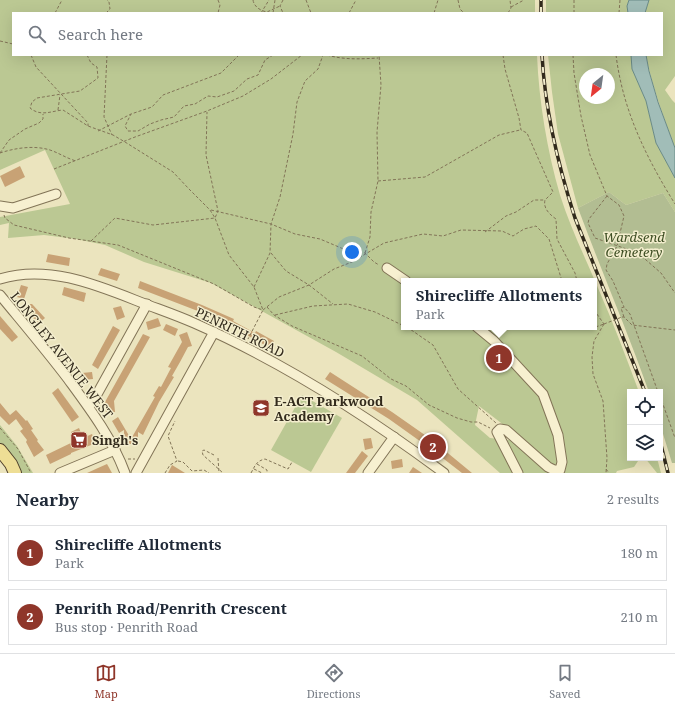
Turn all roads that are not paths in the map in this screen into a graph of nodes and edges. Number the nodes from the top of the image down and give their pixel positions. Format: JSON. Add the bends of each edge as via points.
{"nodes":[{"id":1,"x":56,"y":194,"type":"dead end"},
{"id":2,"x":2,"y":210,"type":"edge"},
{"id":3,"x":387,"y":268,"type":"road end"},
{"id":4,"x":402,"y":278,"type":"edge"},
{"id":5,"x":0,"y":279,"type":"edge"},
{"id":6,"x":0,"y":295,"type":"edge"},
{"id":7,"x":147,"y":304,"type":"junction"},
{"id":8,"x":481,"y":330,"type":"edge"},
{"id":9,"x":214,"y":332,"type":"junction"},
{"id":10,"x":89,"y":406,"type":"junction"},
{"id":11,"x":394,"y":437,"type":"junction"},
{"id":12,"x":0,"y":450,"type":"edge"},
{"id":13,"x":115,"y":450,"type":"junction"},
{"id":14,"x":77,"y":470,"type":"edge"},
{"id":15,"x":15,"y":473,"type":"edge"},
{"id":16,"x":60,"y":473,"type":"edge"},
{"id":17,"x":125,"y":473,"type":"edge"},
{"id":18,"x":136,"y":473,"type":"edge"},
{"id":19,"x":368,"y":473,"type":"edge"},
{"id":20,"x":444,"y":473,"type":"edge"},
{"id":21,"x":518,"y":473,"type":"edge"}],
"edges":[{"from":1,"to":2,"type":"street"},
{"from":3,"to":4,"type":"street"},
{"from":5,"to":7,"type":"street","name":"PENRITH ROAD","via":[[21,275],[63,276]]},
{"from":6,"to":10,"type":"street","name":"LONGLEY AVENUE WEST"},
{"from":7,"to":9,"type":"street","name":"PENRITH ROAD"},
{"from":7,"to":10,"type":"street"},
{"from":8,"to":21,"type":"street","via":[[543,394],[558,435],[562,462],[560,470],[554,470],[502,431]]},
{"from":9,"to":11,"type":"street","name":"PENRITH ROAD","via":[[321,390]]},
{"from":9,"to":18,"type":"street"},
{"from":10,"to":13,"type":"street","name":"LONGLEY AVENUE WEST"},
{"from":11,"to":19,"type":"street"},
{"from":11,"to":20,"type":"street","name":"PENRITH ROAD"},
{"from":12,"to":15,"type":"main road"},
{"from":13,"to":14,"type":"street"},
{"from":13,"to":17,"type":"street","name":"LONGLEY AVENUE WEST"},
{"from":14,"to":16,"type":"street"}]}
